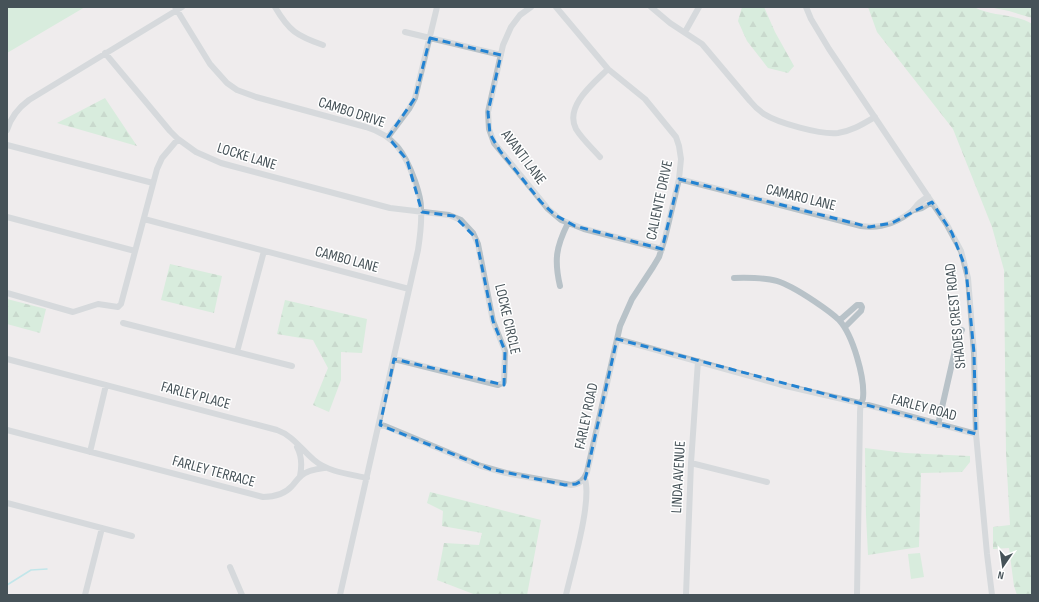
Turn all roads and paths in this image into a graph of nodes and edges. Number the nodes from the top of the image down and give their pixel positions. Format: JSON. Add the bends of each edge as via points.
{"nodes":[{"id":1,"x":275,"y":7,"type":"edge"},
{"id":2,"x":437,"y":7,"type":"edge"},
{"id":3,"x":531,"y":7,"type":"edge"},
{"id":4,"x":556,"y":7,"type":"edge"},
{"id":5,"x":651,"y":7,"type":"edge"},
{"id":6,"x":699,"y":7,"type":"edge"},
{"id":7,"x":806,"y":7,"type":"edge"},
{"id":8,"x":178,"y":8,"type":"edge"},
{"id":9,"x":405,"y":32,"type":"dead end"},
{"id":10,"x":685,"y":32,"type":"junction"},
{"id":11,"x":430,"y":38,"type":"junction"},
{"id":12,"x":323,"y":45,"type":"dead end"},
{"id":13,"x":105,"y":53,"type":"junction"},
{"id":14,"x":501,"y":55,"type":"junction"},
{"id":15,"x":608,"y":69,"type":"junction"},
{"id":16,"x":875,"y":117,"type":"junction"},
{"id":17,"x":7,"y":130,"type":"edge"},
{"id":18,"x":388,"y":137,"type":"junction"},
{"id":19,"x":178,"y":139,"type":"junction"},
{"id":20,"x":7,"y":144,"type":"edge"},
{"id":21,"x":600,"y":157,"type":"dead end"},
{"id":22,"x":679,"y":179,"type":"junction"},
{"id":23,"x":153,"y":183,"type":"junction"},
{"id":24,"x":928,"y":196,"type":"junction"},
{"id":25,"x":932,"y":202,"type":"junction"},
{"id":26,"x":914,"y":210,"type":"junction"},
{"id":27,"x":422,"y":212,"type":"junction"},
{"id":28,"x":7,"y":217,"type":"edge"},
{"id":29,"x":144,"y":219,"type":"junction"},
{"id":30,"x":568,"y":223,"type":"junction"},
{"id":31,"x":662,"y":249,"type":"junction"},
{"id":32,"x":135,"y":251,"type":"junction"},
{"id":33,"x":264,"y":251,"type":"junction"},
{"id":34,"x":734,"y":278,"type":"dead end"},
{"id":35,"x":560,"y":286,"type":"dead end"},
{"id":36,"x":409,"y":289,"type":"junction"},
{"id":37,"x":7,"y":293,"type":"edge"},
{"id":38,"x":840,"y":320,"type":"junction"},
{"id":39,"x":123,"y":323,"type":"dead end"},
{"id":40,"x":844,"y":327,"type":"junction"},
{"id":41,"x":962,"y":330,"type":"dead end"},
{"id":42,"x":617,"y":339,"type":"junction"},
{"id":43,"x":237,"y":352,"type":"junction"},
{"id":44,"x":7,"y":359,"type":"edge"},
{"id":45,"x":394,"y":359,"type":"junction"},
{"id":46,"x":698,"y":361,"type":"junction"},
{"id":47,"x":292,"y":366,"type":"dead end"},
{"id":48,"x":106,"y":385,"type":"junction"},
{"id":49,"x":861,"y":404,"type":"junction"},
{"id":50,"x":380,"y":425,"type":"junction"},
{"id":51,"x":938,"y":425,"type":"junction"},
{"id":52,"x":7,"y":430,"type":"edge"},
{"id":53,"x":976,"y":434,"type":"junction"},
{"id":54,"x":296,"y":443,"type":"junction"},
{"id":55,"x":90,"y":452,"type":"junction"},
{"id":56,"x":692,"y":463,"type":"junction"},
{"id":57,"x":325,"y":468,"type":"junction"},
{"id":58,"x":300,"y":476,"type":"junction"},
{"id":59,"x":367,"y":478,"type":"junction"},
{"id":60,"x":585,"y":479,"type":"junction"},
{"id":61,"x":767,"y":482,"type":"dead end"},
{"id":62,"x":7,"y":503,"type":"edge"},
{"id":63,"x":102,"y":528,"type":"junction"},
{"id":64,"x":132,"y":536,"type":"dead end"},
{"id":65,"x":230,"y":568,"type":"dead end"},
{"id":66,"x":85,"y":595,"type":"edge"},
{"id":67,"x":242,"y":595,"type":"edge"},
{"id":68,"x":340,"y":595,"type":"edge"},
{"id":69,"x":566,"y":595,"type":"edge"},
{"id":70,"x":686,"y":595,"type":"edge"},
{"id":71,"x":856,"y":595,"type":"edge"},
{"id":72,"x":992,"y":595,"type":"edge"}],
"edges":[{"from":1,"to":12,"type":"street","via":[[293,31]]},
{"from":2,"to":11,"type":"street"},
{"from":3,"to":14,"type":"street","name":"AVANTI LANE","via":[[520,15],[511,27]]},
{"from":4,"to":15,"type":"street","name":"CALIENTE DRIVE"},
{"from":5,"to":10,"type":"street"},
{"from":6,"to":10,"type":"street"},
{"from":7,"to":16,"type":"street","name":"SHADES CREST ROAD","via":[[825,42]]},
{"from":8,"to":13,"type":"street"},
{"from":8,"to":18,"type":"street","name":"CAMBO DRIVE","via":[[205,58],[220,77],[237,90],[366,126]]},
{"from":9,"to":11,"type":"street"},
{"from":10,"to":16,"type":"street","via":[[702,44],[757,108],[776,120],[829,133],[850,130]]},
{"from":11,"to":14,"type":"street"},
{"from":11,"to":18,"type":"street","via":[[415,98]]},
{"from":13,"to":17,"type":"street","via":[[23,104],[15,113]]},
{"from":13,"to":19,"type":"street","name":"LOCKE LANE"},
{"from":14,"to":30,"type":"street","name":"AVANTI LANE","via":[[488,112],[492,139],[548,210]]},
{"from":15,"to":21,"type":"street","via":[[579,100],[574,117],[577,130]]},
{"from":15,"to":22,"type":"street","name":"CALIENTE DRIVE","via":[[641,95],[676,137],[682,159]]},
{"from":16,"to":24,"type":"street","name":"SHADES CREST ROAD"},
{"from":18,"to":27,"type":"street","name":"CAMBO DRIVE","via":[[407,160],[420,196]]},
{"from":19,"to":23,"type":"street","via":[[162,158]]},
{"from":19,"to":27,"type":"street","name":"LOCKE LANE","via":[[215,161],[390,208]]},
{"from":20,"to":23,"type":"street"},
{"from":22,"to":26,"type":"street","name":"CAMARO LANE","via":[[861,226],[884,226]]},
{"from":22,"to":31,"type":"street","name":"CALIENTE DRIVE"},
{"from":23,"to":29,"type":"street"},
{"from":24,"to":25,"type":"street","name":"SHADES CREST ROAD"},
{"from":24,"to":26,"type":"street","name":"CAMARO LANE"},
{"from":25,"to":26,"type":"street","name":"CAMARO LANE"},
{"from":25,"to":53,"type":"street","name":"SHADES CREST ROAD","via":[[961,250],[966,269],[974,353]]},
{"from":27,"to":36,"type":"street","name":"CAMBO DRIVE","via":[[419,242]]},
{"from":27,"to":45,"type":"street","name":"LOCKE CIRCLE","via":[[454,216],[470,228],[476,238],[493,322],[505,351],[504,382],[494,384]]},
{"from":28,"to":32,"type":"street"},
{"from":29,"to":32,"type":"street"},
{"from":29,"to":33,"type":"street","name":"CAMBO LANE"},
{"from":30,"to":31,"type":"street","name":"AVANTI LANE"},
{"from":30,"to":35,"type":"street","via":[[556,254]]},
{"from":31,"to":42,"type":"street","name":"CALIENTE DRIVE","via":[[627,308]]},
{"from":32,"to":37,"type":"street","via":[[118,307],[98,304],[73,312]]},
{"from":33,"to":36,"type":"street","name":"CAMBO LANE"},
{"from":33,"to":43,"type":"street"},
{"from":34,"to":38,"type":"street","via":[[767,278],[782,282]]},
{"from":36,"to":45,"type":"street"},
{"from":38,"to":40,"type":"street"},
{"from":38,"to":40,"type":"street","via":[[857,305],[862,307]]},
{"from":39,"to":43,"type":"street"},
{"from":40,"to":49,"type":"street","via":[[858,361]]},
{"from":41,"to":51,"type":"street","via":[[958,337]]},
{"from":42,"to":46,"type":"street","name":"FARLEY ROAD"},
{"from":42,"to":60,"type":"street","name":"FARLEY ROAD"},
{"from":43,"to":47,"type":"street"},
{"from":44,"to":48,"type":"street","name":"FARLEY PLACE"},
{"from":45,"to":50,"type":"street"},
{"from":46,"to":49,"type":"street","name":"FARLEY ROAD"},
{"from":46,"to":56,"type":"street","name":"LINDA AVENUE"},
{"from":48,"to":54,"type":"street","name":"FARLEY PLACE","via":[[277,430]]},
{"from":48,"to":55,"type":"street"},
{"from":49,"to":51,"type":"street","name":"FARLEY ROAD"},
{"from":49,"to":71,"type":"street"},
{"from":50,"to":59,"type":"street"},
{"from":50,"to":60,"type":"street","via":[[506,474],[565,485],[576,484]]},
{"from":51,"to":53,"type":"street","name":"FARLEY ROAD"},
{"from":52,"to":55,"type":"street","name":"FARLEY TERRACE"},
{"from":53,"to":72,"type":"street","name":"SHADES CREST ROAD"},
{"from":54,"to":57,"type":"street","name":"FARLEY PLACE"},
{"from":54,"to":58,"type":"street","via":[[301,454]]},
{"from":55,"to":58,"type":"street","name":"FARLEY TERRACE","via":[[263,497],[283,494]]},
{"from":56,"to":61,"type":"street"},
{"from":56,"to":70,"type":"street","name":"LINDA AVENUE"},
{"from":57,"to":58,"type":"street","name":"FARLEY TERRACE","via":[[312,470]]},
{"from":57,"to":59,"type":"street","name":"FARLEY PLACE"},
{"from":59,"to":68,"type":"street"},
{"from":60,"to":69,"type":"street","name":"FARLEY ROAD","via":[[587,486],[584,517]]},
{"from":62,"to":63,"type":"street"},
{"from":63,"to":64,"type":"street"},
{"from":63,"to":66,"type":"street"},
{"from":65,"to":67,"type":"street"}]}
